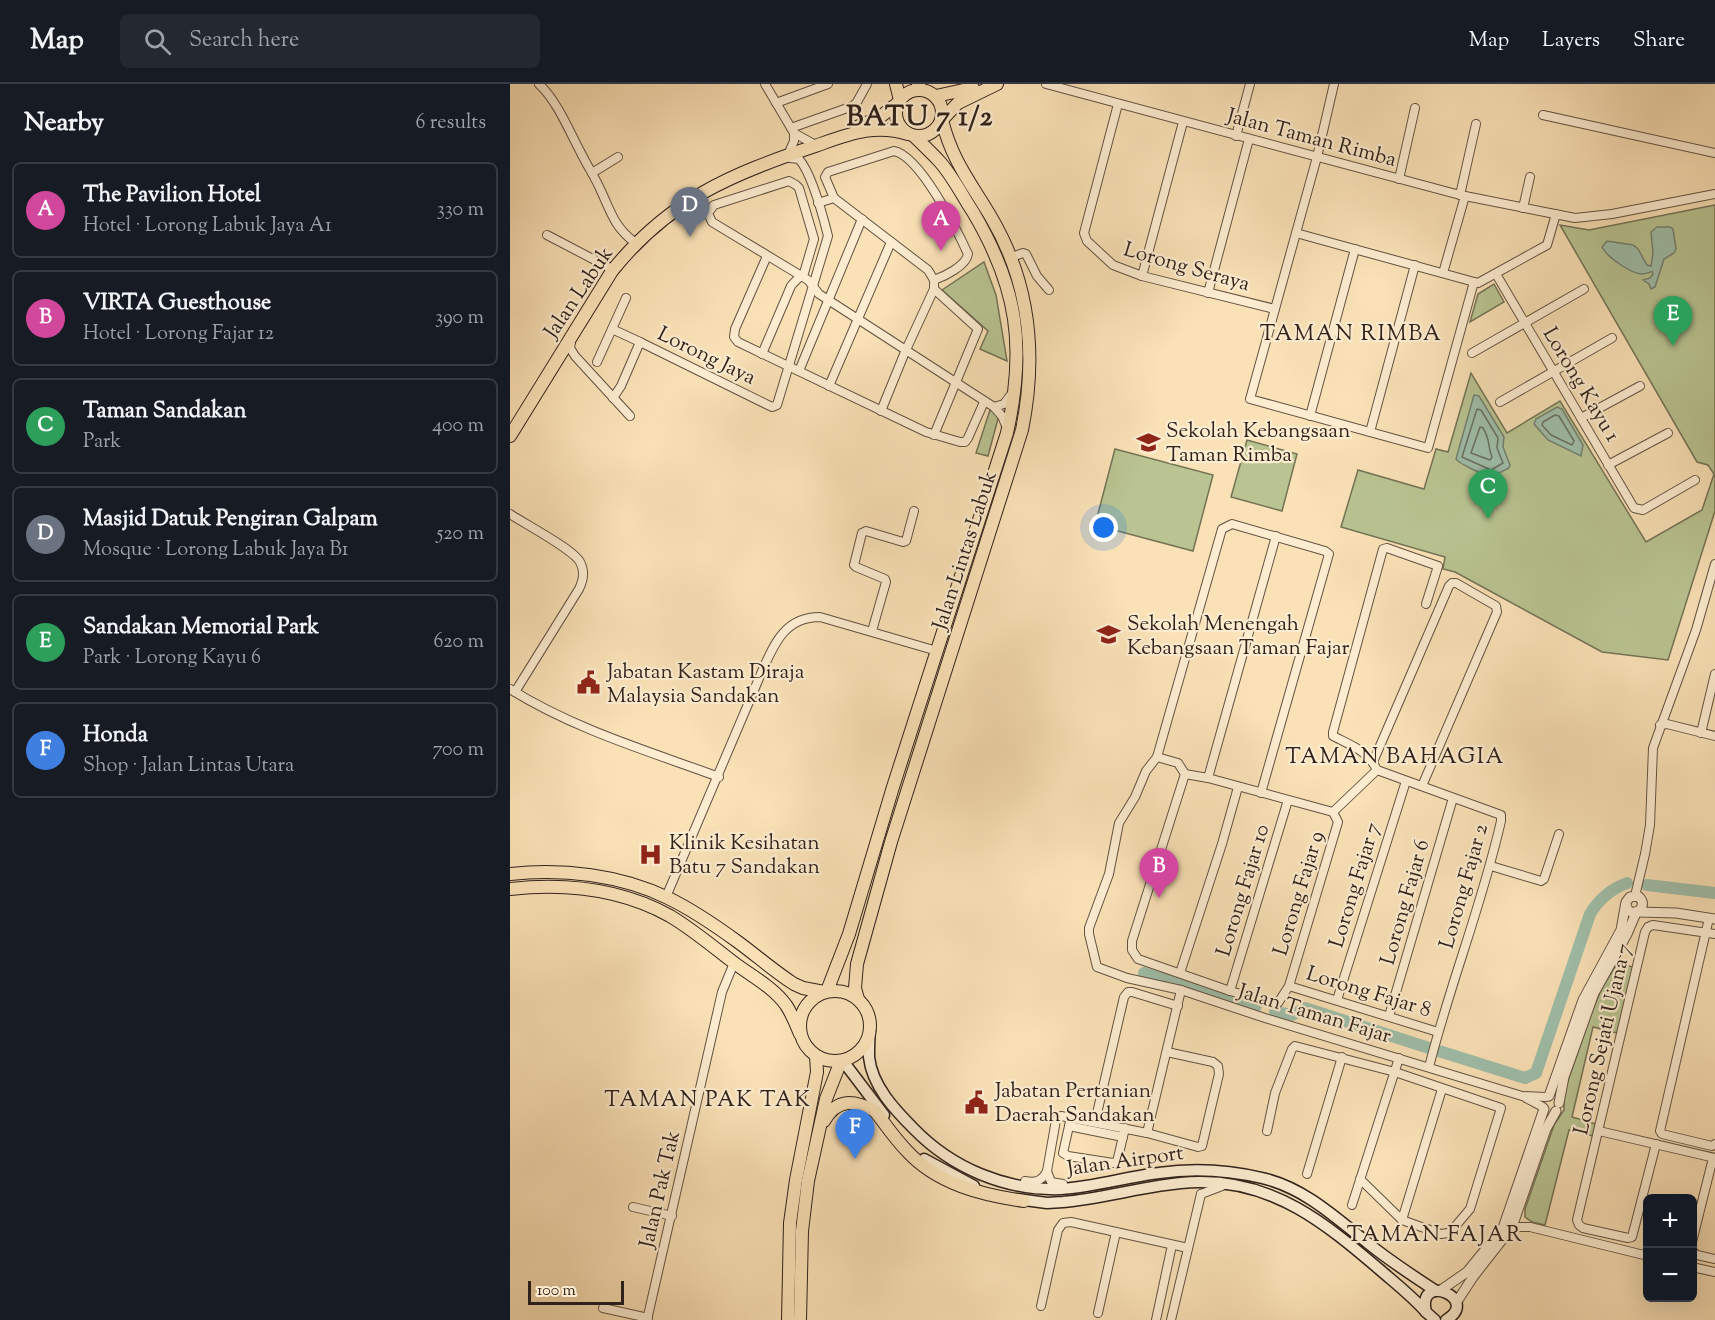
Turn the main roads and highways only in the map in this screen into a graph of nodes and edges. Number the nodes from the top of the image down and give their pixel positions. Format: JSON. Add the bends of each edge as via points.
{"nodes":[{"id":1,"x":896,"y":84,"type":"edge"},
{"id":2,"x":997,"y":84,"type":"edge"},
{"id":3,"x":976,"y":86,"type":"edge"},
{"id":4,"x":920,"y":87,"type":"edge"},
{"id":5,"x":936,"y":96,"type":"junction"},
{"id":6,"x":899,"y":101,"type":"junction"},
{"id":7,"x":942,"y":120,"type":"junction"},
{"id":8,"x":911,"y":135,"type":"junction"},
{"id":9,"x":510,"y":428,"type":"edge"},
{"id":10,"x":510,"y":436,"type":"edge"},
{"id":11,"x":510,"y":874,"type":"edge"},
{"id":12,"x":510,"y":889,"type":"edge"},
{"id":13,"x":825,"y":991,"type":"junction"},
{"id":14,"x":858,"y":999,"type":"junction"},
{"id":15,"x":870,"y":1030,"type":"junction"},
{"id":16,"x":800,"y":1034,"type":"junction"},
{"id":17,"x":816,"y":1056,"type":"junction"},
{"id":18,"x":842,"y":1061,"type":"junction"},
{"id":19,"x":819,"y":1129,"type":"junction"},
{"id":20,"x":1024,"y":1201,"type":"junction"},
{"id":21,"x":1439,"y":1290,"type":"junction"},
{"id":22,"x":1456,"y":1306,"type":"junction"},
{"id":23,"x":1432,"y":1318,"type":"edge"},
{"id":24,"x":788,"y":1320,"type":"edge"},
{"id":25,"x":800,"y":1320,"type":"edge"},
{"id":26,"x":1446,"y":1320,"type":"edge"},
{"id":27,"x":1461,"y":1320,"type":"edge"}],
"edges":[{"from":1,"to":6,"type":"main road"},
{"from":2,"to":7,"type":"main road","via":[[958,103]]},
{"from":3,"to":5,"type":"main road"},
{"from":4,"to":5,"type":"main road"},
{"from":4,"to":6,"type":"main road"},
{"from":5,"to":7,"type":"main road"},
{"from":6,"to":8,"type":"main road","via":[[896,116],[902,129]]},
{"from":6,"to":9,"type":"main road","name":"Jalan Labuk","via":[[880,117],[709,183],[633,241],[589,298]]},
{"from":7,"to":8,"type":"main road","via":[[928,135]]},
{"from":7,"to":14,"type":"main road","name":"Jalan Lintas Labuk","via":[[955,159],[1012,257],[1025,302],[1029,335],[1027,406],[891,842],[857,964]]},
{"from":8,"to":10,"type":"main road","name":"Jalan Labuk","via":[[874,129],[837,139],[729,178],[673,211],[643,236],[612,271]]},
{"from":8,"to":13,"type":"main road","name":"Jalan Lintas Labuk","via":[[942,164],[998,258],[1013,310],[1016,387],[1007,433],[849,934]]},
{"from":11,"to":13,"type":"main road","via":[[548,871],[636,885],[666,897],[717,928],[794,984]]},
{"from":12,"to":16,"type":"main road","via":[[580,888],[609,893],[637,901],[676,920],[784,1003]]},
{"from":13,"to":14,"type":"main road","via":[[839,990]]},
{"from":13,"to":16,"type":"main road","via":[[807,1004],[799,1023]]},
{"from":14,"to":15,"type":"main road","via":[[865,1008]]},
{"from":15,"to":18,"type":"main road","via":[[861,1049]]},
{"from":15,"to":21,"type":"main road","name":"Jalan Airport","via":[[869,1059],[890,1105],[920,1136],[968,1169],[1033,1188],[1079,1187],[1186,1170],[1249,1175],[1283,1184],[1316,1203],[1377,1250]]},
{"from":16,"to":17,"type":"main road"},
{"from":17,"to":18,"type":"main road"},
{"from":17,"to":24,"type":"main road","via":[[817,1072],[790,1223]]},
{"from":18,"to":19,"type":"main road","via":[[826,1098]]},
{"from":18,"to":20,"type":"main road","name":"Jalan Airport","via":[[919,1155],[974,1186]]},
{"from":19,"to":20,"type":"main road","via":[[831,1109],[850,1102],[859,1104],[875,1111],[908,1152],[946,1180],[991,1196]]},
{"from":19,"to":25,"type":"main road","via":[[804,1213]]},
{"from":20,"to":23,"type":"main road","name":"Jalan Airport","via":[[1079,1200],[1197,1182],[1227,1184],[1273,1195],[1330,1228]]},
{"from":21,"to":22,"type":"main road","name":"Jalan Airport","via":[[1451,1294]]},
{"from":21,"to":23,"type":"main road","via":[[1425,1302]]},
{"from":22,"to":26,"type":"main road"},
{"from":22,"to":27,"type":"main road"}]}
